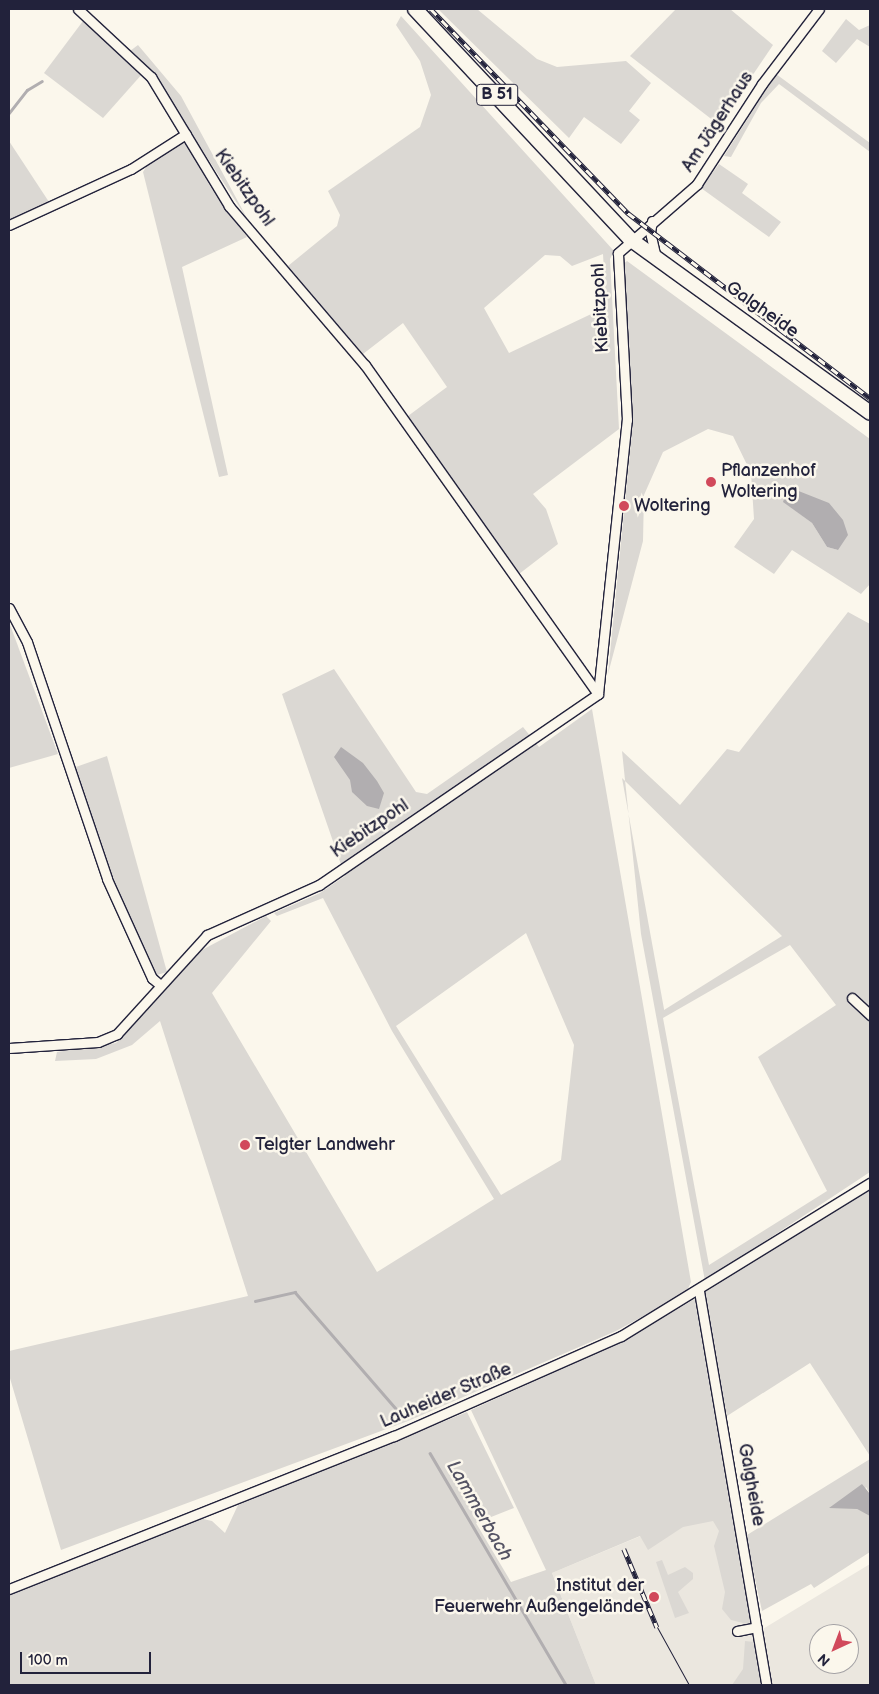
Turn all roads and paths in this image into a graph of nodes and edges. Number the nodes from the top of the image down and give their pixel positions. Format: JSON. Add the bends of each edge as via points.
{"nodes":[{"id":1,"x":78,"y":9,"type":"edge"},
{"id":2,"x":415,"y":9,"type":"edge"},
{"id":3,"x":819,"y":9,"type":"edge"},
{"id":4,"x":186,"y":134,"type":"junction"},
{"id":5,"x":652,"y":221,"type":"junction"},
{"id":6,"x":9,"y":225,"type":"edge"},
{"id":7,"x":630,"y":240,"type":"junction"},
{"id":8,"x":658,"y":261,"type":"junction"},
{"id":9,"x":870,"y":413,"type":"edge"},
{"id":10,"x":9,"y":608,"type":"edge"},
{"id":11,"x":598,"y":694,"type":"junction"},
{"id":12,"x":160,"y":986,"type":"junction"},
{"id":13,"x":852,"y":998,"type":"dead end"},
{"id":14,"x":870,"y":1015,"type":"edge"},
{"id":15,"x":9,"y":1048,"type":"edge"},
{"id":16,"x":870,"y":1183,"type":"edge"},
{"id":17,"x":699,"y":1291,"type":"junction"},
{"id":18,"x":9,"y":1589,"type":"edge"},
{"id":19,"x":756,"y":1626,"type":"junction"},
{"id":20,"x":737,"y":1631,"type":"dead end"},
{"id":21,"x":766,"y":1685,"type":"edge"}],
"edges":[{"from":1,"to":4,"type":"street","name":"Kiebitzpohl","via":[[151,78]]},
{"from":2,"to":7,"type":"main road","number":"B 51"},
{"from":3,"to":5,"type":"street","name":"Am Jägerhaus","via":[[762,84],[698,184]]},
{"from":4,"to":6,"type":"street","via":[[131,169]]},
{"from":4,"to":11,"type":"street","name":"Kiebitzpohl","via":[[242,223],[365,365]]},
{"from":5,"to":7,"type":"street","name":"Am Jägerhaus"},
{"from":5,"to":8,"type":"street","via":[[651,242]]},
{"from":7,"to":8,"type":"main road","name":"Galgheide","number":"B 51"},
{"from":7,"to":11,"type":"street","name":"Kiebitzpohl","via":[[615,263],[627,420]]},
{"from":8,"to":9,"type":"main road","name":"Galgheide","number":"B 51"},
{"from":10,"to":12,"type":"street","via":[[26,642],[107,880],[152,978]]},
{"from":11,"to":12,"type":"street","name":"Kiebitzpohl","via":[[326,880],[206,935]]},
{"from":12,"to":15,"type":"street","name":"Kiebitzpohl","via":[[127,1026],[107,1040]]},
{"from":13,"to":14,"type":"street"},
{"from":16,"to":17,"type":"street","name":"Lauheider Straße"},
{"from":17,"to":18,"type":"street","name":"Lauheider Straße","via":[[621,1336],[466,1406]]},
{"from":17,"to":19,"type":"street","name":"Galgheide"},
{"from":19,"to":20,"type":"street"},
{"from":19,"to":21,"type":"street","name":"Galgheide"}]}
